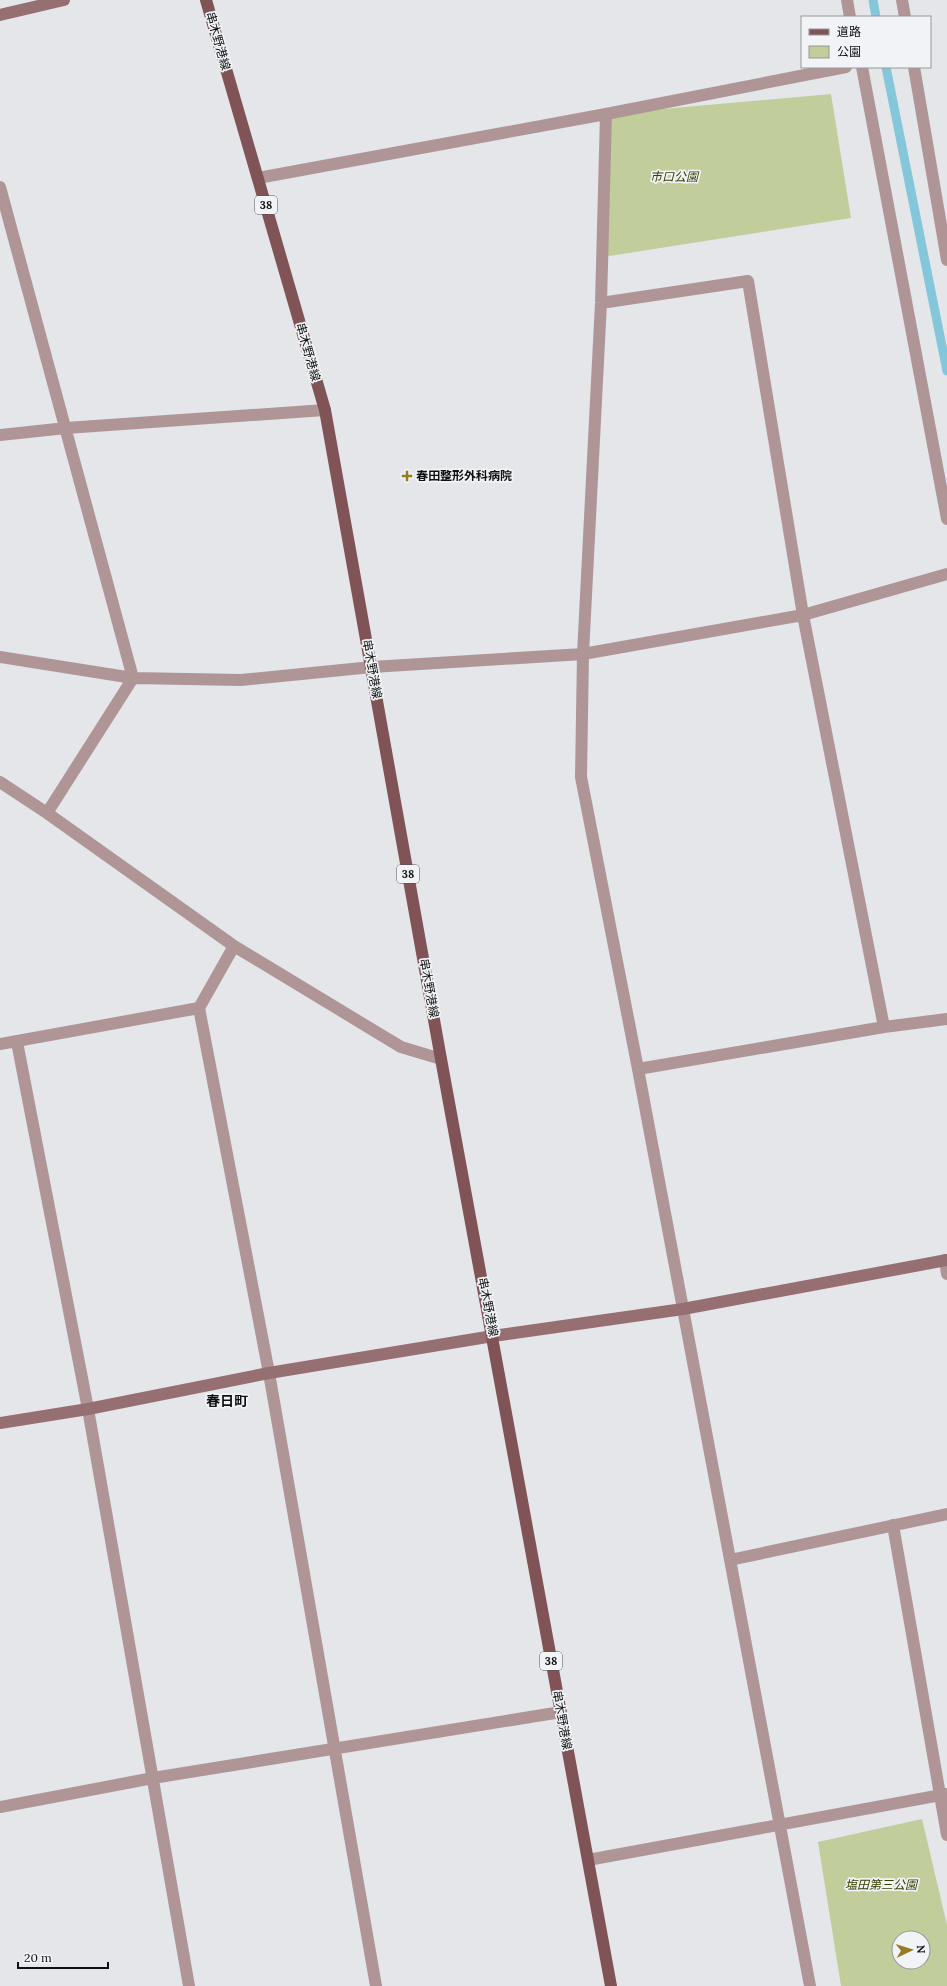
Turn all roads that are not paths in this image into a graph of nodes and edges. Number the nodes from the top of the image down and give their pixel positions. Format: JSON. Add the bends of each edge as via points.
{"nodes":[{"id":1,"x":64,"y":0,"type":"edge"},
{"id":2,"x":206,"y":0,"type":"edge"},
{"id":3,"x":847,"y":0,"type":"edge"},
{"id":4,"x":902,"y":0,"type":"edge"},
{"id":5,"x":0,"y":15,"type":"edge"},
{"id":6,"x":850,"y":16,"type":"edge"},
{"id":7,"x":905,"y":16,"type":"edge"},
{"id":8,"x":841,"y":68,"type":"edge"},
{"id":9,"x":862,"y":68,"type":"edge"},
{"id":10,"x":914,"y":68,"type":"edge"},
{"id":11,"x":606,"y":114,"type":"junction"},
{"id":12,"x":258,"y":178,"type":"junction"},
{"id":13,"x":0,"y":187,"type":"edge"},
{"id":14,"x":3,"y":211,"type":"edge"},
{"id":15,"x":947,"y":260,"type":"edge"},
{"id":16,"x":601,"y":303,"type":"junction"},
{"id":17,"x":325,"y":410,"type":"junction"},
{"id":18,"x":66,"y":428,"type":"junction"},
{"id":19,"x":0,"y":436,"type":"edge"},
{"id":20,"x":947,"y":519,"type":"edge"},
{"id":21,"x":947,"y":574,"type":"edge"},
{"id":22,"x":803,"y":615,"type":"junction"},
{"id":23,"x":583,"y":654,"type":"junction"},
{"id":24,"x":0,"y":658,"type":"edge"},
{"id":25,"x":372,"y":667,"type":"junction"},
{"id":26,"x":133,"y":678,"type":"junction"},
{"id":27,"x":0,"y":782,"type":"edge"},
{"id":28,"x":47,"y":812,"type":"junction"},
{"id":29,"x":234,"y":946,"type":"junction"},
{"id":30,"x":199,"y":1008,"type":"junction"},
{"id":31,"x":947,"y":1019,"type":"edge"},
{"id":32,"x":884,"y":1027,"type":"junction"},
{"id":33,"x":17,"y":1042,"type":"junction"},
{"id":34,"x":0,"y":1044,"type":"edge"},
{"id":35,"x":442,"y":1059,"type":"junction"},
{"id":36,"x":638,"y":1069,"type":"junction"},
{"id":37,"x":946,"y":1260,"type":"edge"},
{"id":38,"x":947,"y":1274,"type":"edge"},
{"id":39,"x":683,"y":1309,"type":"junction"},
{"id":40,"x":493,"y":1336,"type":"junction"},
{"id":41,"x":269,"y":1373,"type":"junction"},
{"id":42,"x":88,"y":1410,"type":"junction"},
{"id":43,"x":0,"y":1422,"type":"edge"},
{"id":44,"x":947,"y":1514,"type":"edge"},
{"id":45,"x":893,"y":1525,"type":"junction"},
{"id":46,"x":730,"y":1560,"type":"junction"},
{"id":47,"x":560,"y":1712,"type":"junction"},
{"id":48,"x":334,"y":1748,"type":"junction"},
{"id":49,"x":153,"y":1778,"type":"junction"},
{"id":50,"x":944,"y":1794,"type":"edge"},
{"id":51,"x":0,"y":1807,"type":"edge"},
{"id":52,"x":780,"y":1824,"type":"junction"},
{"id":53,"x":947,"y":1835,"type":"edge"},
{"id":54,"x":588,"y":1860,"type":"junction"},
{"id":55,"x":189,"y":1986,"type":"edge"},
{"id":56,"x":376,"y":1986,"type":"edge"},
{"id":57,"x":611,"y":1986,"type":"edge"},
{"id":58,"x":810,"y":1986,"type":"edge"}],
"edges":[{"from":1,"to":5,"type":"street"},
{"from":2,"to":12,"type":"main road","name":"串木野港線","number":"38"},
{"from":3,"to":6,"type":"street"},
{"from":4,"to":7,"type":"street"},
{"from":8,"to":11,"type":"street"},
{"from":9,"to":20,"type":"street"},
{"from":10,"to":15,"type":"street"},
{"from":11,"to":12,"type":"street"},
{"from":11,"to":16,"type":"street"},
{"from":12,"to":17,"type":"main road","name":"串木野港線","number":"38"},
{"from":13,"to":14,"type":"street"},
{"from":14,"to":18,"type":"street"},
{"from":16,"to":22,"type":"street","via":[[748,281]]},
{"from":16,"to":23,"type":"street"},
{"from":17,"to":18,"type":"street"},
{"from":17,"to":25,"type":"main road","name":"串木野港線","number":"38"},
{"from":18,"to":19,"type":"street"},
{"from":18,"to":26,"type":"street"},
{"from":21,"to":22,"type":"street"},
{"from":22,"to":23,"type":"street"},
{"from":22,"to":32,"type":"street"},
{"from":23,"to":25,"type":"street"},
{"from":23,"to":36,"type":"street","via":[[581,777]]},
{"from":24,"to":26,"type":"street"},
{"from":25,"to":26,"type":"street","via":[[241,680]]},
{"from":25,"to":35,"type":"main road","name":"串木野港線","number":"38"},
{"from":26,"to":28,"type":"street"},
{"from":27,"to":28,"type":"street"},
{"from":28,"to":29,"type":"street"},
{"from":29,"to":30,"type":"street"},
{"from":29,"to":35,"type":"street","via":[[401,1047]]},
{"from":30,"to":33,"type":"street"},
{"from":30,"to":41,"type":"street"},
{"from":31,"to":32,"type":"street"},
{"from":32,"to":36,"type":"street"},
{"from":33,"to":34,"type":"street"},
{"from":33,"to":42,"type":"street"},
{"from":35,"to":40,"type":"main road","name":"串木野港線","number":"38"},
{"from":36,"to":39,"type":"street"},
{"from":37,"to":38,"type":"street"},
{"from":37,"to":39,"type":"street"},
{"from":39,"to":40,"type":"street"},
{"from":39,"to":46,"type":"street"},
{"from":40,"to":41,"type":"street"},
{"from":40,"to":47,"type":"main road","name":"串木野港線","number":"38"},
{"from":41,"to":42,"type":"street"},
{"from":41,"to":48,"type":"street"},
{"from":42,"to":43,"type":"street"},
{"from":42,"to":49,"type":"street"},
{"from":44,"to":45,"type":"street"},
{"from":45,"to":46,"type":"street"},
{"from":45,"to":50,"type":"street"},
{"from":46,"to":52,"type":"street"},
{"from":47,"to":48,"type":"street"},
{"from":47,"to":54,"type":"main road","name":"串木野港線","number":"38"},
{"from":48,"to":49,"type":"street"},
{"from":48,"to":56,"type":"street"},
{"from":49,"to":51,"type":"street"},
{"from":49,"to":55,"type":"street"},
{"from":50,"to":52,"type":"street"},
{"from":50,"to":53,"type":"street"},
{"from":52,"to":54,"type":"street"},
{"from":52,"to":58,"type":"street"},
{"from":54,"to":57,"type":"main road","name":"串木野港線","number":"38"}]}
